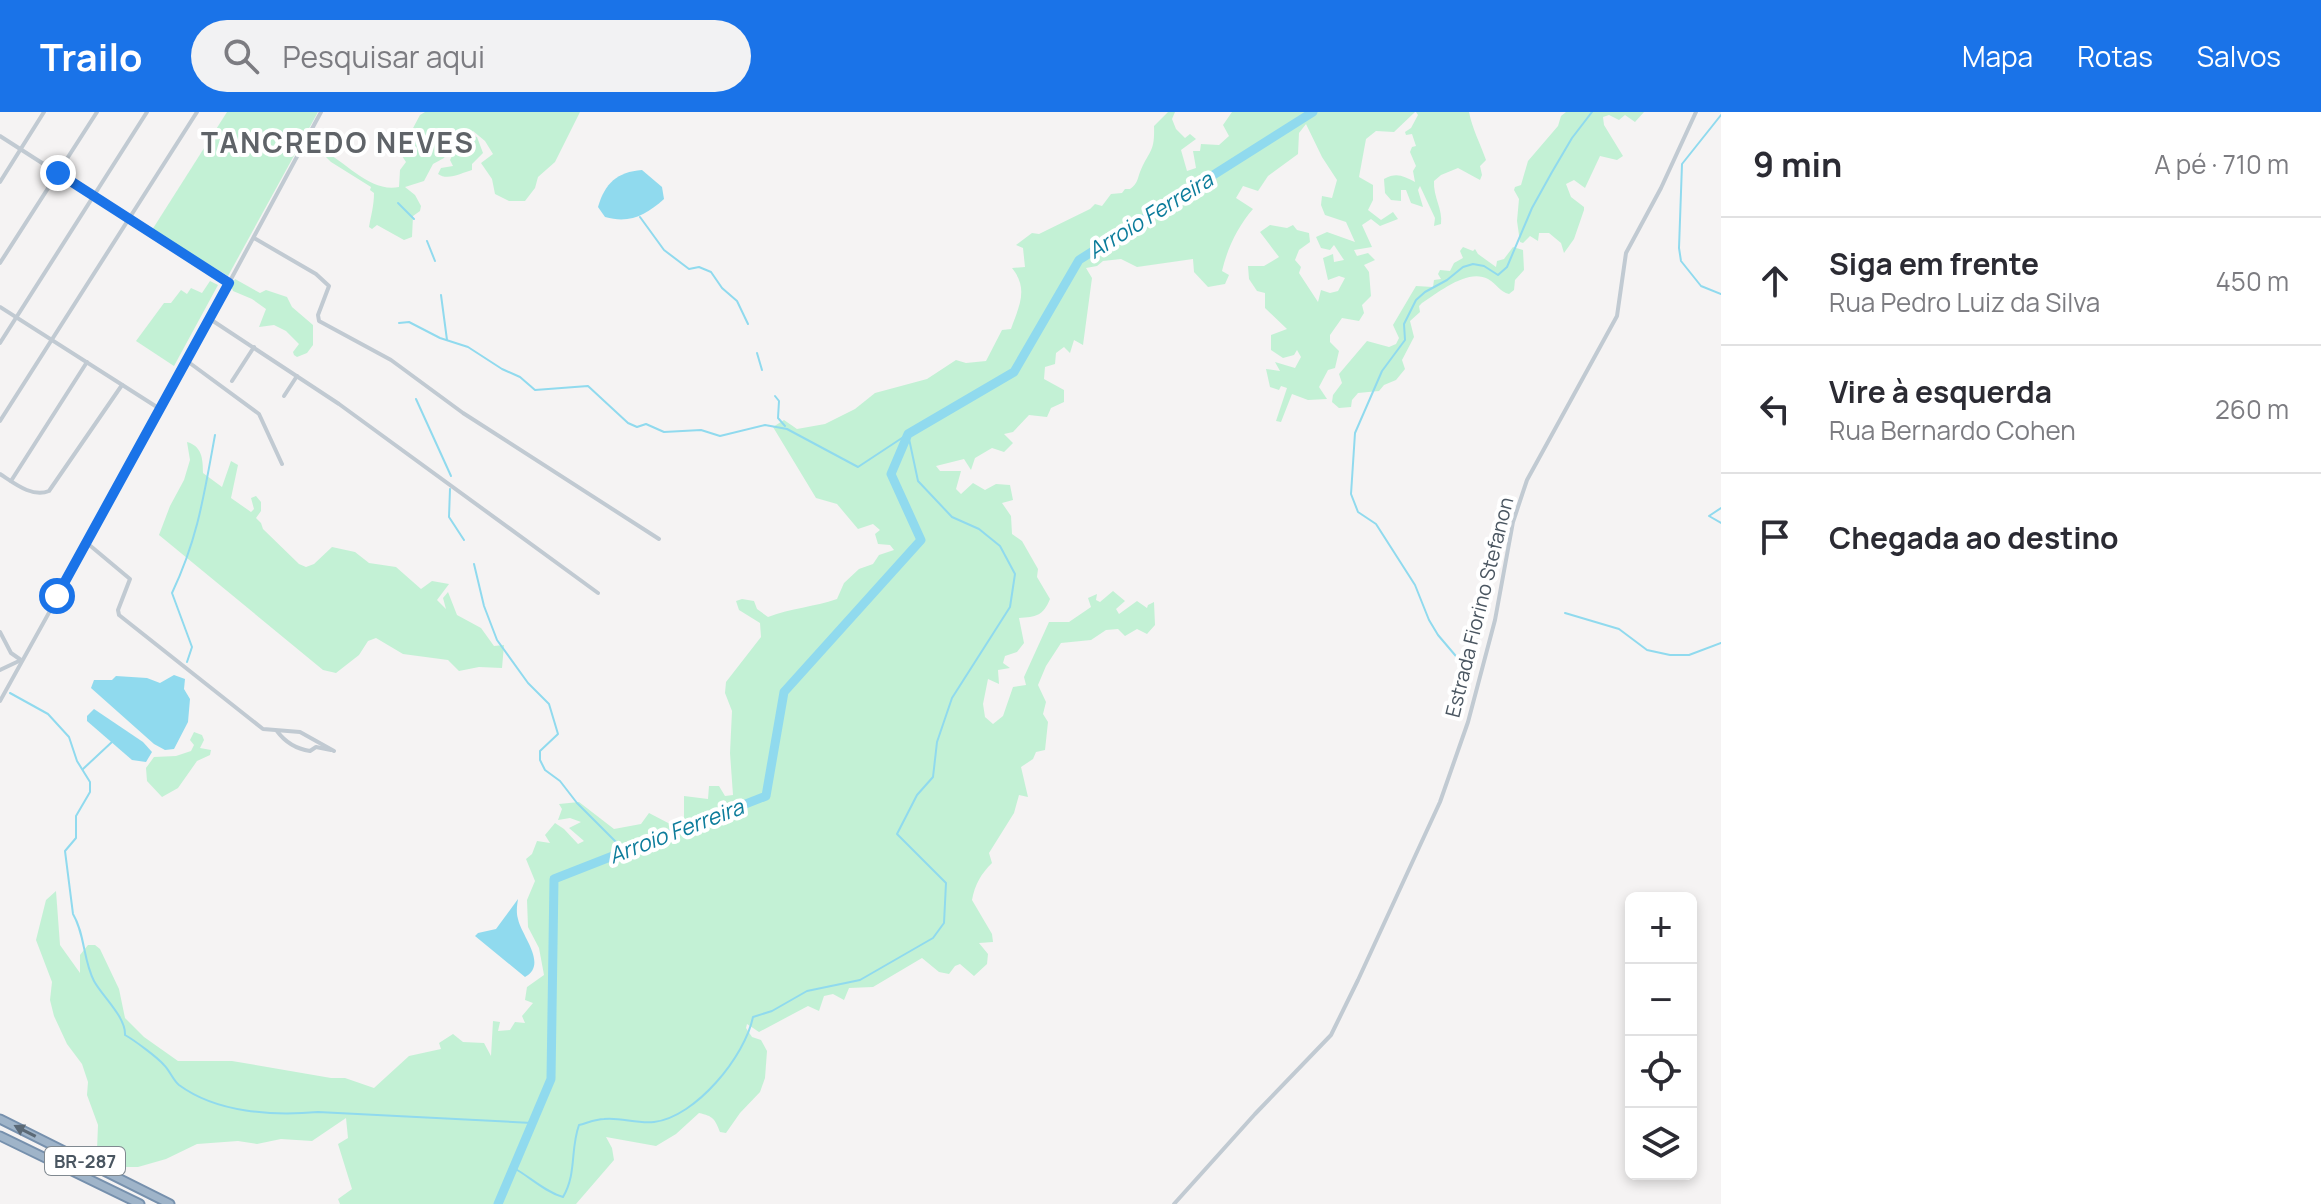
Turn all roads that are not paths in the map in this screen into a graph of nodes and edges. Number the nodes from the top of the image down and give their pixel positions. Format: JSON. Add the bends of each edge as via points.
{"nodes":[{"id":1,"x":44,"y":112,"type":"edge"},
{"id":2,"x":97,"y":112,"type":"edge"},
{"id":3,"x":147,"y":112,"type":"edge"},
{"id":4,"x":197,"y":112,"type":"edge"},
{"id":5,"x":321,"y":112,"type":"edge"},
{"id":6,"x":1696,"y":112,"type":"edge"},
{"id":7,"x":0,"y":136,"type":"edge"},
{"id":8,"x":21,"y":149,"type":"junction"},
{"id":9,"x":58,"y":173,"type":"junction"},
{"id":10,"x":0,"y":182,"type":"edge"},
{"id":11,"x":93,"y":196,"type":"junction"},
{"id":12,"x":129,"y":219,"type":"junction"},
{"id":13,"x":254,"y":238,"type":"junction"},
{"id":14,"x":0,"y":263,"type":"edge"},
{"id":15,"x":229,"y":283,"type":"junction"},
{"id":16,"x":0,"y":307,"type":"edge"},
{"id":17,"x":16,"y":317,"type":"junction"},
{"id":18,"x":210,"y":319,"type":"junction"},
{"id":19,"x":52,"y":340,"type":"junction"},
{"id":20,"x":0,"y":343,"type":"edge"},
{"id":21,"x":254,"y":347,"type":"junction"},
{"id":22,"x":187,"y":361,"type":"junction"},
{"id":23,"x":87,"y":362,"type":"junction"},
{"id":24,"x":297,"y":376,"type":"junction"},
{"id":25,"x":232,"y":381,"type":"dead end"},
{"id":26,"x":122,"y":385,"type":"junction"},
{"id":27,"x":284,"y":396,"type":"dead end"},
{"id":28,"x":160,"y":409,"type":"junction"},
{"id":29,"x":0,"y":421,"type":"edge"},
{"id":30,"x":282,"y":464,"type":"dead end"},
{"id":31,"x":0,"y":474,"type":"edge"},
{"id":32,"x":11,"y":481,"type":"junction"},
{"id":33,"x":659,"y":539,"type":"dead end"},
{"id":34,"x":87,"y":543,"type":"junction"},
{"id":35,"x":598,"y":593,"type":"dead end"},
{"id":36,"x":0,"y":632,"type":"edge"},
{"id":37,"x":21,"y":660,"type":"junction"},
{"id":38,"x":0,"y":670,"type":"edge"},
{"id":39,"x":0,"y":701,"type":"edge"},
{"id":40,"x":277,"y":731,"type":"junction"},
{"id":41,"x":0,"y":1119,"type":"edge"},
{"id":42,"x":0,"y":1136,"type":"edge"},
{"id":43,"x":140,"y":1204,"type":"edge"},
{"id":44,"x":170,"y":1204,"type":"edge"},
{"id":45,"x":1174,"y":1204,"type":"edge"}],
"edges":[{"from":1,"to":8,"type":"street"},
{"from":2,"to":9,"type":"street"},
{"from":3,"to":11,"type":"street"},
{"from":4,"to":12,"type":"street"},
{"from":5,"to":13,"type":"street"},
{"from":6,"to":45,"type":"street","name":"Estrada Fiorino Stefanon","via":[[1626,253],[1617,316],[1527,480],[1468,722],[1440,802],[1358,980],[1331,1035]]},
{"from":7,"to":8,"type":"street"},
{"from":8,"to":9,"type":"street"},
{"from":8,"to":10,"type":"street"},
{"from":9,"to":11,"type":"street"},
{"from":9,"to":14,"type":"street"},
{"from":11,"to":12,"type":"street"},
{"from":11,"to":17,"type":"street"},
{"from":12,"to":15,"type":"street"},
{"from":12,"to":19,"type":"street"},
{"from":13,"to":15,"type":"street"},
{"from":13,"to":33,"type":"street","via":[[329,286],[319,321],[391,360],[463,413]]},
{"from":15,"to":18,"type":"street"},
{"from":16,"to":17,"type":"street"},
{"from":17,"to":19,"type":"street"},
{"from":17,"to":20,"type":"street"},
{"from":18,"to":21,"type":"street"},
{"from":18,"to":22,"type":"street"},
{"from":19,"to":23,"type":"street"},
{"from":19,"to":29,"type":"street"},
{"from":21,"to":24,"type":"street"},
{"from":21,"to":25,"type":"street"},
{"from":22,"to":28,"type":"street"},
{"from":22,"to":30,"type":"street","via":[[259,414]]},
{"from":23,"to":26,"type":"street"},
{"from":23,"to":32,"type":"street"},
{"from":24,"to":27,"type":"street"},
{"from":24,"to":35,"type":"street"},
{"from":26,"to":28,"type":"street"},
{"from":26,"to":32,"type":"street","via":[[49,491],[41,494]]},
{"from":28,"to":34,"type":"street"},
{"from":31,"to":32,"type":"street"},
{"from":34,"to":37,"type":"street"},
{"from":34,"to":40,"type":"street","via":[[130,579],[119,615],[263,729]]},
{"from":36,"to":37,"type":"street"},
{"from":37,"to":38,"type":"street"},
{"from":37,"to":39,"type":"street"},
{"from":40,"to":40,"type":"street","via":[[303,750],[334,751],[300,732]]},
{"from":44,"to":41,"type":"highway","number":"BR-287","one_way":true},
{"from":42,"to":43,"type":"highway","number":"BR-287"}]}
